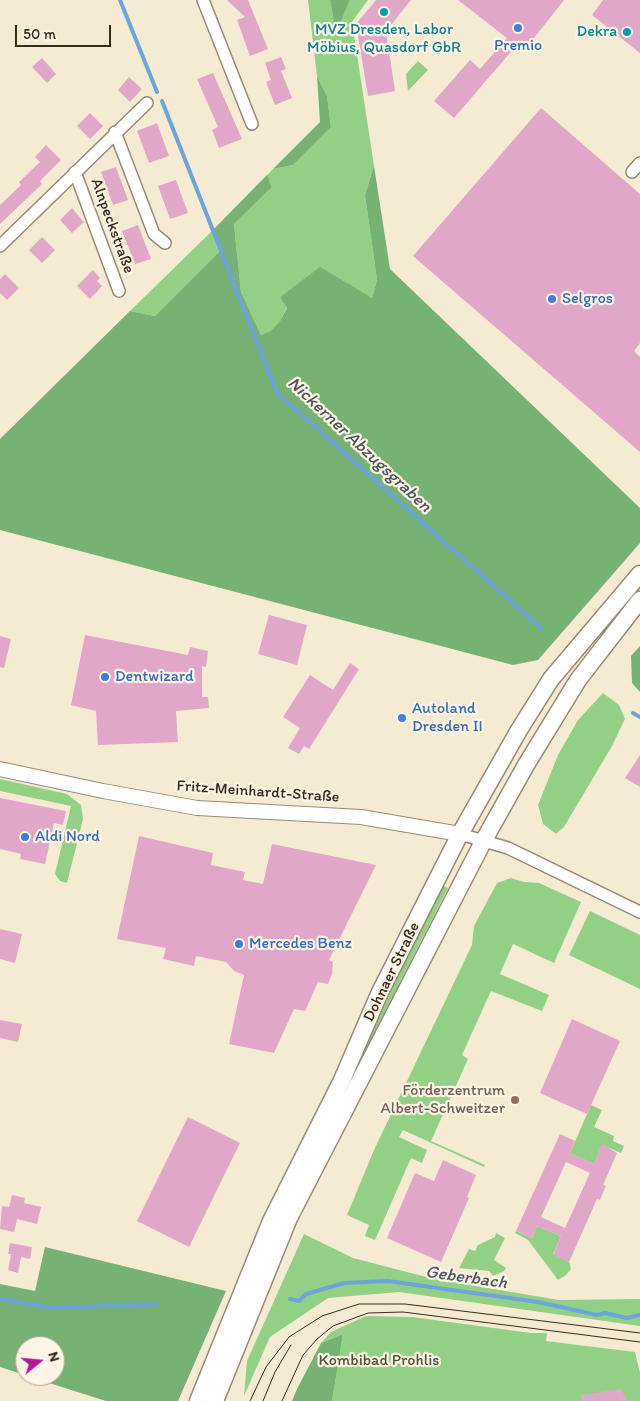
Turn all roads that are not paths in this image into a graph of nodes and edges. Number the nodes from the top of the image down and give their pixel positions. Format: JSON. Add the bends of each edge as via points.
{"nodes":[{"id":1,"x":203,"y":0,"type":"edge"},
{"id":2,"x":147,"y":103,"type":"dead end"},
{"id":3,"x":252,"y":124,"type":"dead end"},
{"id":4,"x":115,"y":132,"type":"junction"},
{"id":5,"x":640,"y":163,"type":"edge"},
{"id":6,"x":75,"y":172,"type":"junction"},
{"id":7,"x":632,"y":172,"type":"dead end"},
{"id":8,"x":165,"y":243,"type":"dead end"},
{"id":9,"x":0,"y":246,"type":"edge"},
{"id":10,"x":118,"y":291,"type":"dead end"},
{"id":11,"x":640,"y":574,"type":"edge"},
{"id":12,"x":640,"y":600,"type":"edge"},
{"id":13,"x":0,"y":769,"type":"edge"},
{"id":14,"x":460,"y":834,"type":"junction"},
{"id":15,"x":484,"y":840,"type":"junction"},
{"id":16,"x":640,"y":912,"type":"edge"},
{"id":17,"x":198,"y":1401,"type":"edge"},
{"id":18,"x":215,"y":1401,"type":"edge"}],
"edges":[{"from":1,"to":3,"type":"street"},
{"from":2,"to":4,"type":"street","name":"Alnpeckstraße"},
{"from":4,"to":6,"type":"street","name":"Alnpeckstraße"},
{"from":4,"to":8,"type":"street","via":[[154,234]]},
{"from":5,"to":7,"type":"street"},
{"from":6,"to":9,"type":"street","name":"Alnpeckstraße"},
{"from":6,"to":10,"type":"street","name":"Alnpeckstraße"},
{"from":11,"to":14,"type":"main road","name":"Dohnaer Straße","via":[[551,679]]},
{"from":12,"to":15,"type":"main road","name":"Dohnaer Straße","via":[[578,680]]},
{"from":13,"to":14,"type":"street","name":"Fritz-Meinhardt-Straße","via":[[196,808],[361,817]]},
{"from":14,"to":15,"type":"street","name":"Fritz-Meinhardt-Straße"},
{"from":14,"to":17,"type":"main road","name":"Dohnaer Straße","via":[[380,992],[342,1080],[271,1221]]},
{"from":15,"to":16,"type":"street","name":"Fritz-Meinhardt-Straße","via":[[515,851]]},
{"from":15,"to":18,"type":"main road","name":"Dohnaer Straße","via":[[289,1218]]}]}
